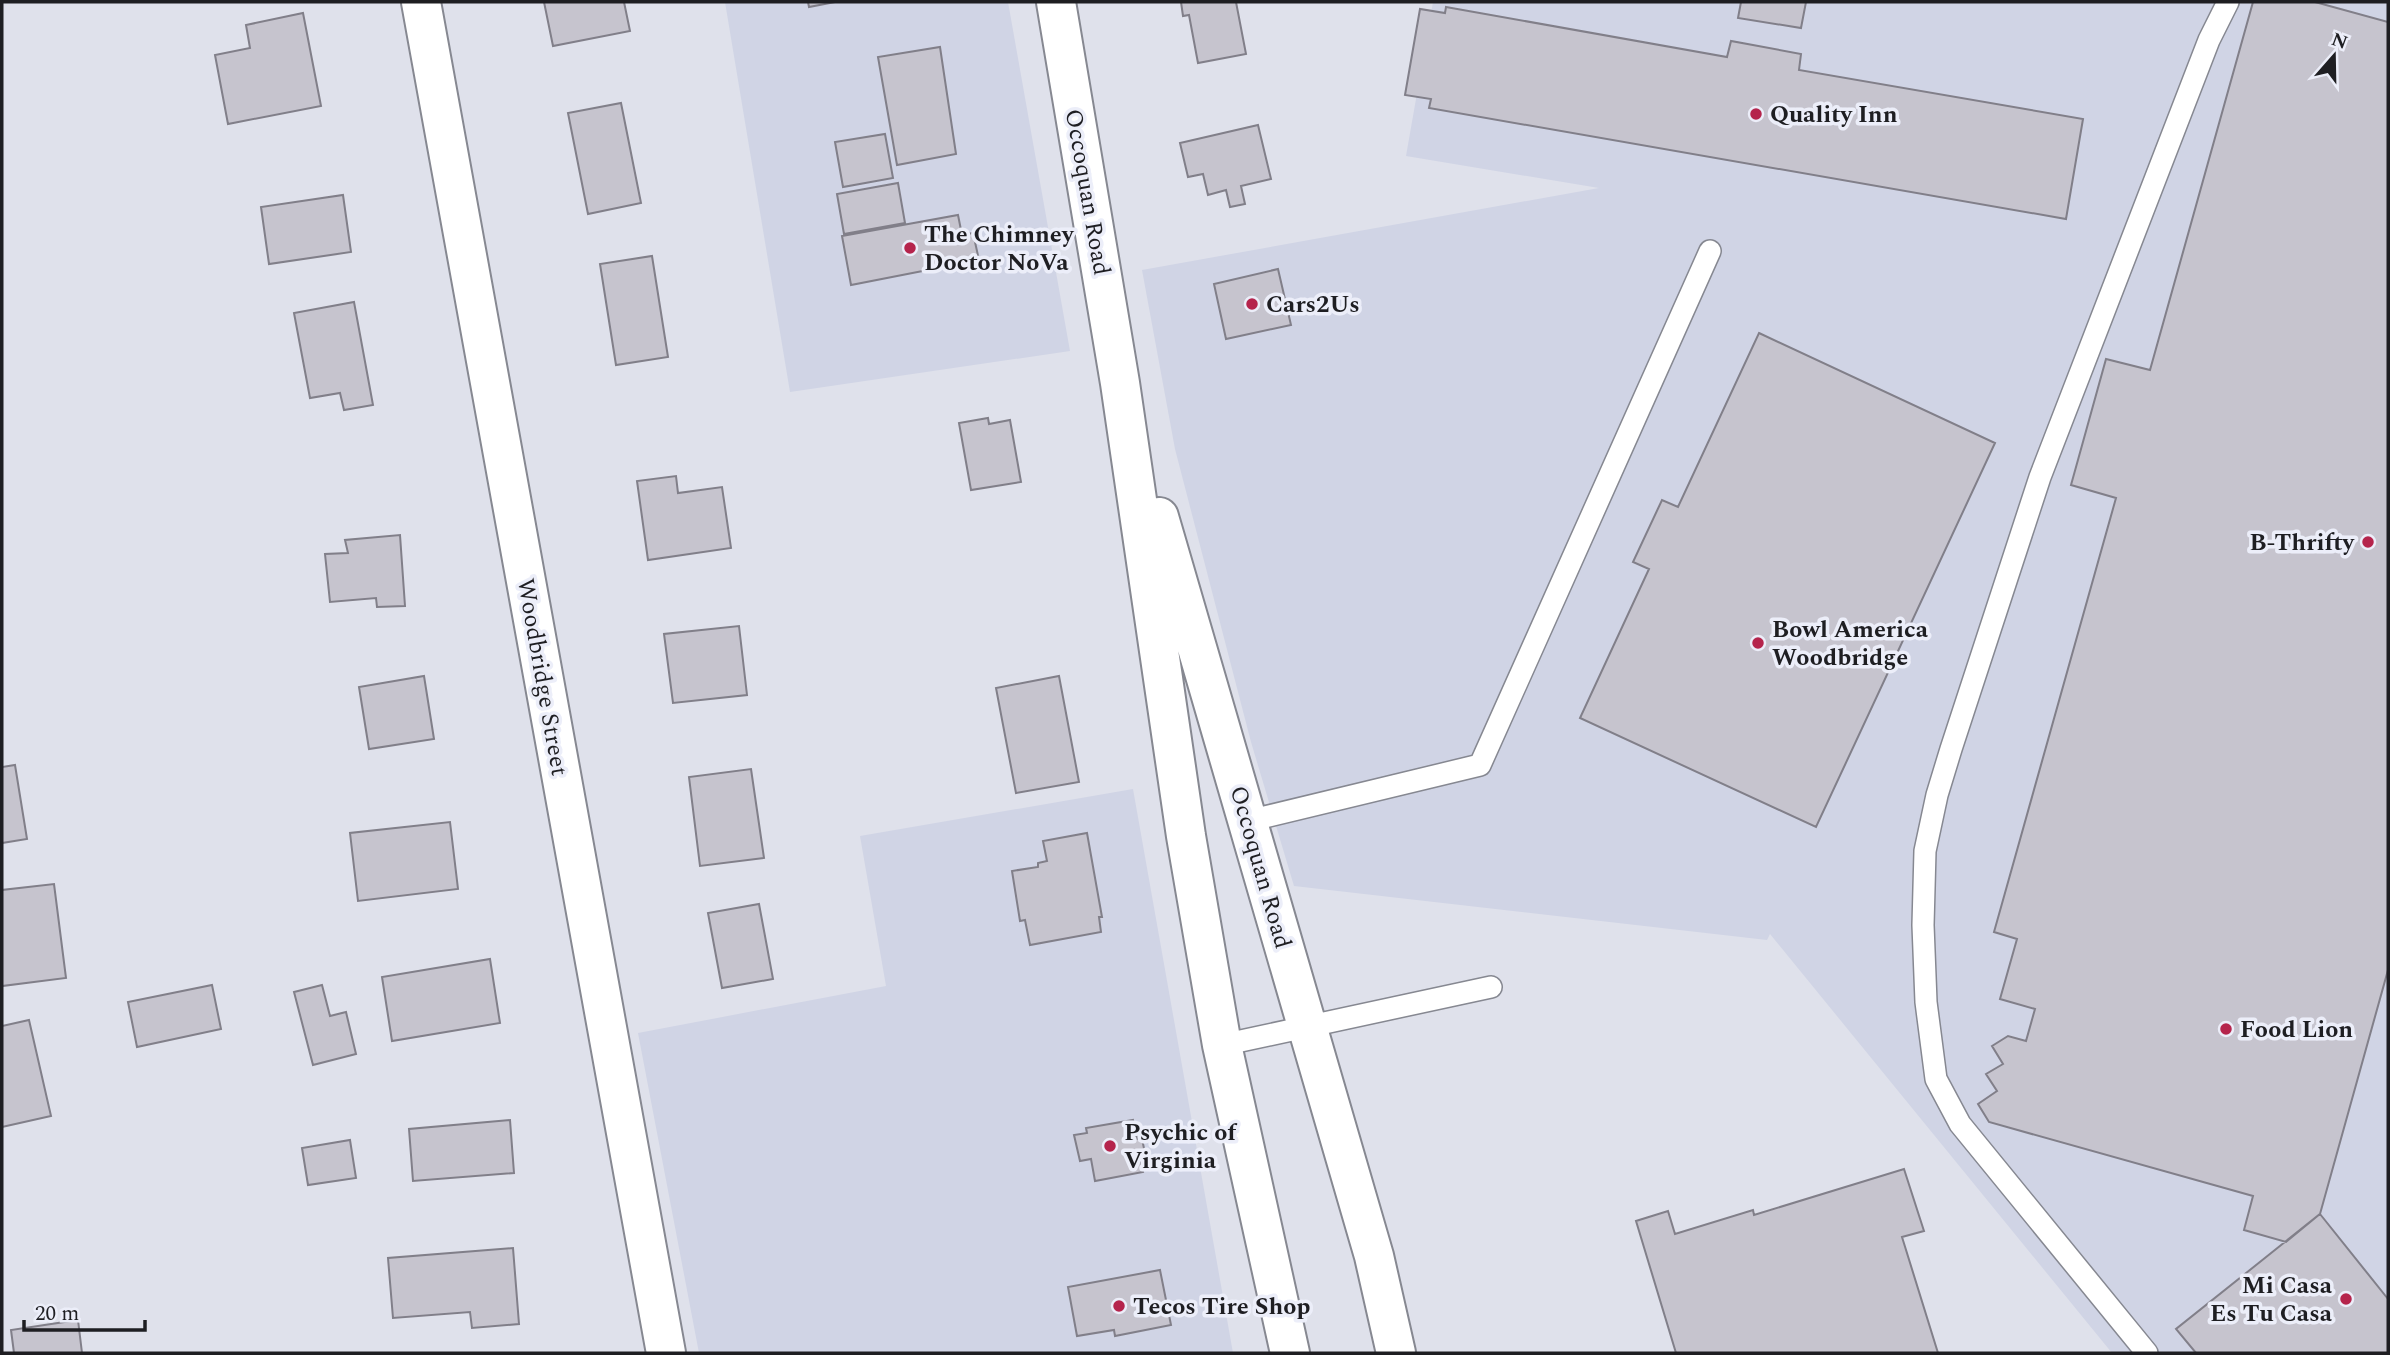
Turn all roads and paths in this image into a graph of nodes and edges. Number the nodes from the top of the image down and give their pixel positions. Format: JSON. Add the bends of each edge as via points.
{"nodes":[{"id":1,"x":421,"y":2,"type":"edge"},
{"id":2,"x":1056,"y":2,"type":"edge"},
{"id":3,"x":2228,"y":2,"type":"edge"},
{"id":4,"x":1710,"y":251,"type":"dead end"},
{"id":5,"x":1120,"y":383,"type":"junction"},
{"id":6,"x":1248,"y":821,"type":"junction"},
{"id":7,"x":1491,"y":987,"type":"dead end"},
{"id":8,"x":1307,"y":1027,"type":"junction"},
{"id":9,"x":1222,"y":1045,"type":"junction"},
{"id":10,"x":666,"y":1353,"type":"edge"},
{"id":11,"x":1290,"y":1353,"type":"edge"},
{"id":12,"x":1396,"y":1353,"type":"edge"},
{"id":13,"x":2147,"y":1353,"type":"edge"}],
"edges":[{"from":1,"to":10,"type":"main road","name":"Woodbridge Street"},
{"from":2,"to":5,"type":"main road","name":"Occoquan Road"},
{"from":3,"to":13,"type":"lane","via":[[2209,40],[2040,477],[1951,749],[1925,851],[1926,1002],[1936,1079],[1960,1124]]},
{"from":4,"to":6,"type":"lane","via":[[1480,765]]},
{"from":5,"to":6,"type":"main road","name":"Occoquan Road"},
{"from":5,"to":9,"type":"main road","name":"Occoquan Road","via":[[1186,836]]},
{"from":6,"to":8,"type":"main road","name":"Occoquan Road"},
{"from":7,"to":8,"type":"lane"},
{"from":8,"to":9,"type":"lane"},
{"from":8,"to":12,"type":"main road","name":"Occoquan Road","via":[[1374,1256]]},
{"from":9,"to":11,"type":"main road","name":"Occoquan Road"}]}
